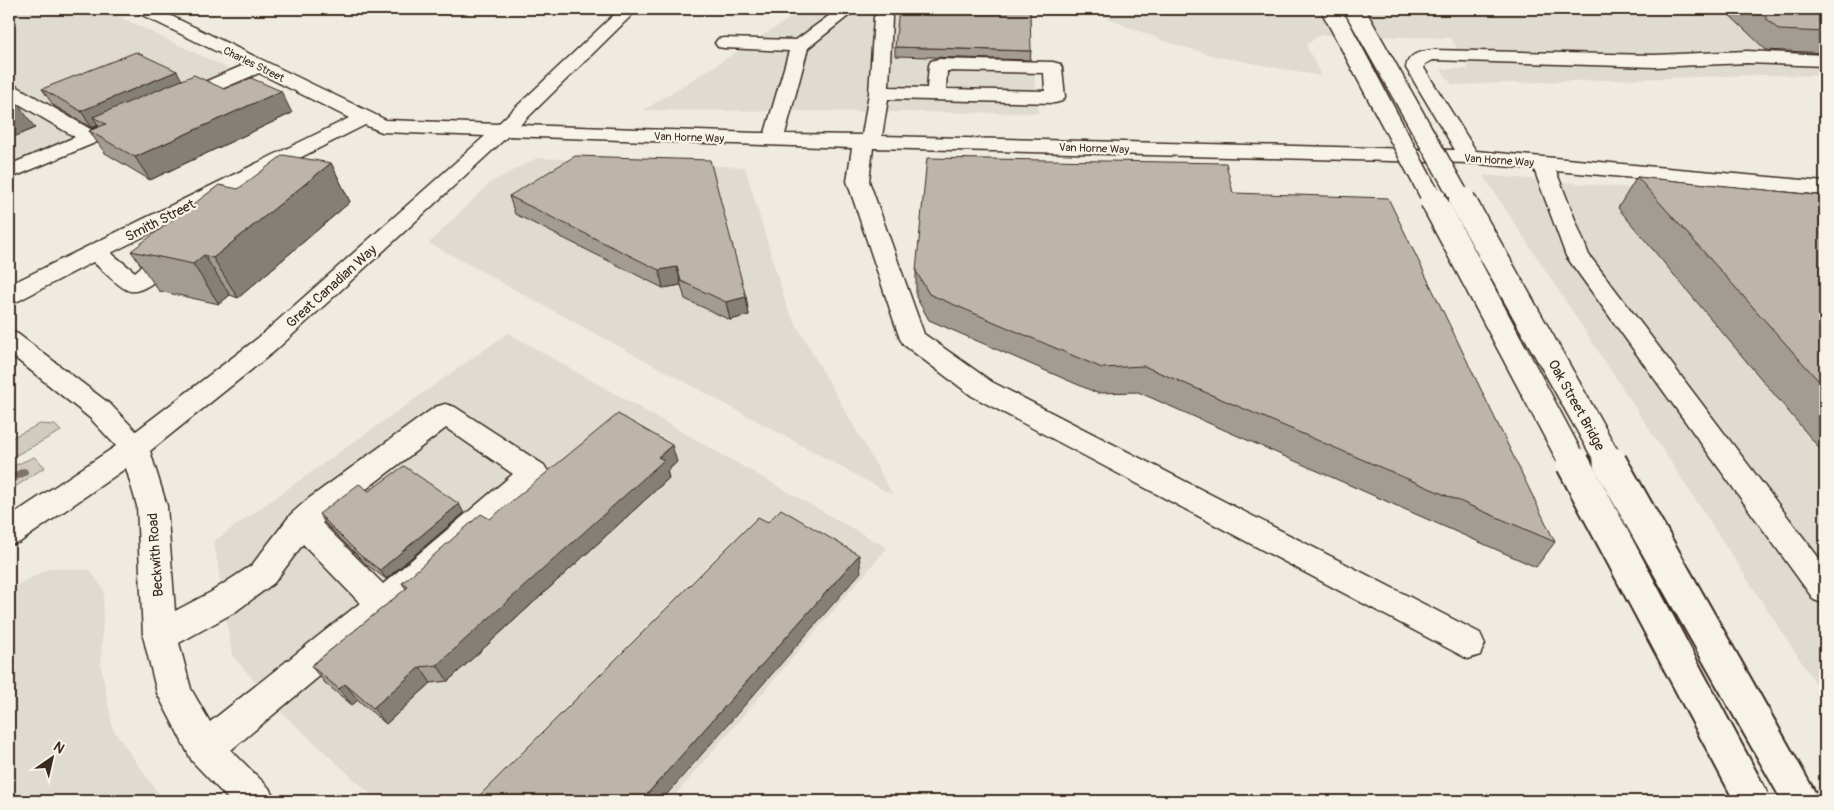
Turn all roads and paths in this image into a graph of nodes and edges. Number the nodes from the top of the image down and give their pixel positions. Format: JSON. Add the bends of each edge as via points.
{"nodes":[{"id":1,"x":144,"y":9,"type":"edge"},
{"id":2,"x":630,"y":9,"type":"edge"},
{"id":3,"x":848,"y":9,"type":"edge"},
{"id":4,"x":1331,"y":9,"type":"edge"},
{"id":5,"x":1354,"y":9,"type":"edge"},
{"id":6,"x":883,"y":17,"type":"dead end"},
{"id":7,"x":724,"y":43,"type":"dead end"},
{"id":8,"x":800,"y":46,"type":"junction"},
{"id":9,"x":1825,"y":60,"type":"edge"},
{"id":10,"x":258,"y":66,"type":"junction"},
{"id":11,"x":9,"y":90,"type":"edge"},
{"id":12,"x":879,"y":93,"type":"junction"},
{"id":13,"x":936,"y":94,"type":"junction"},
{"id":14,"x":364,"y":118,"type":"junction"},
{"id":15,"x":502,"y":131,"type":"junction"},
{"id":16,"x":91,"y":138,"type":"junction"},
{"id":17,"x":773,"y":139,"type":"junction"},
{"id":18,"x":867,"y":142,"type":"junction"},
{"id":19,"x":1469,"y":157,"type":"junction"},
{"id":20,"x":1542,"y":162,"type":"junction"},
{"id":21,"x":9,"y":174,"type":"edge"},
{"id":22,"x":1825,"y":188,"type":"edge"},
{"id":23,"x":95,"y":252,"type":"junction"},
{"id":24,"x":176,"y":252,"type":"edge"},
{"id":25,"x":9,"y":295,"type":"edge"},
{"id":26,"x":9,"y":340,"type":"edge"},
{"id":27,"x":135,"y":448,"type":"junction"},
{"id":28,"x":302,"y":523,"type":"junction"},
{"id":29,"x":9,"y":533,"type":"edge"},
{"id":30,"x":1825,"y":590,"type":"edge"},
{"id":31,"x":382,"y":604,"type":"junction"},
{"id":32,"x":160,"y":636,"type":"junction"},
{"id":33,"x":1468,"y":644,"type":"dead end"},
{"id":34,"x":205,"y":749,"type":"junction"},
{"id":35,"x":256,"y":801,"type":"edge"},
{"id":36,"x":1753,"y":801,"type":"edge"},
{"id":37,"x":1801,"y":801,"type":"edge"}],
"edges":[{"from":1,"to":10,"type":"main road","name":"Charles Street"},
{"from":2,"to":15,"type":"main road","name":"Great Canadian Way"},
{"from":3,"to":8,"type":"main road"},
{"from":4,"to":36,"type":"main road","bridge":true},
{"from":5,"to":37,"type":"main road","name":"Oak Street Bridge","bridge":true},
{"from":6,"to":12,"type":"main road"},
{"from":7,"to":8,"type":"main road"},
{"from":8,"to":17,"type":"main road"},
{"from":9,"to":19,"type":"main road","via":[[1422,57],[1415,68]]},
{"from":10,"to":14,"type":"main road","name":"Charles Street"},
{"from":10,"to":16,"type":"main road"},
{"from":11,"to":16,"type":"main road"},
{"from":12,"to":13,"type":"main road"},
{"from":12,"to":18,"type":"main road"},
{"from":13,"to":13,"type":"main road","via":[[1055,97],[1053,68],[938,65]]},
{"from":14,"to":15,"type":"main road","name":"Van Horne Way","via":[[382,126]]},
{"from":14,"to":23,"type":"main road","name":"Smith Street"},
{"from":15,"to":17,"type":"main road","name":"Van Horne Way"},
{"from":15,"to":27,"type":"main road","name":"Great Canadian Way","via":[[267,344]]},
{"from":16,"to":21,"type":"main road"},
{"from":17,"to":18,"type":"main road","name":"Van Horne Way"},
{"from":18,"to":19,"type":"main road","name":"Van Horne Way"},
{"from":18,"to":33,"type":"main road","via":[[858,181],[913,339],[982,389]]},
{"from":19,"to":20,"type":"main road","name":"Van Horne Way"},
{"from":20,"to":22,"type":"main road","name":"Van Horne Way"},
{"from":20,"to":30,"type":"main road","via":[[1578,256]]},
{"from":23,"to":24,"type":"main road","via":[[135,284]]},
{"from":23,"to":25,"type":"main road","name":"Smith Street"},
{"from":26,"to":27,"type":"main road","name":"Beckwith Road","via":[[101,412]]},
{"from":27,"to":29,"type":"main road","name":"Great Canadian Way"},
{"from":27,"to":32,"type":"main road","name":"Beckwith Road","via":[[152,506]]},
{"from":28,"to":31,"type":"main road"},
{"from":28,"to":31,"type":"main road","via":[[445,414],[534,473]]},
{"from":28,"to":32,"type":"main road","via":[[263,574],[223,602]]},
{"from":31,"to":34,"type":"main road"},
{"from":32,"to":34,"type":"main road","name":"Beckwith Road","via":[[175,693]]},
{"from":34,"to":35,"type":"main road","name":"Beckwith Road"}]}
